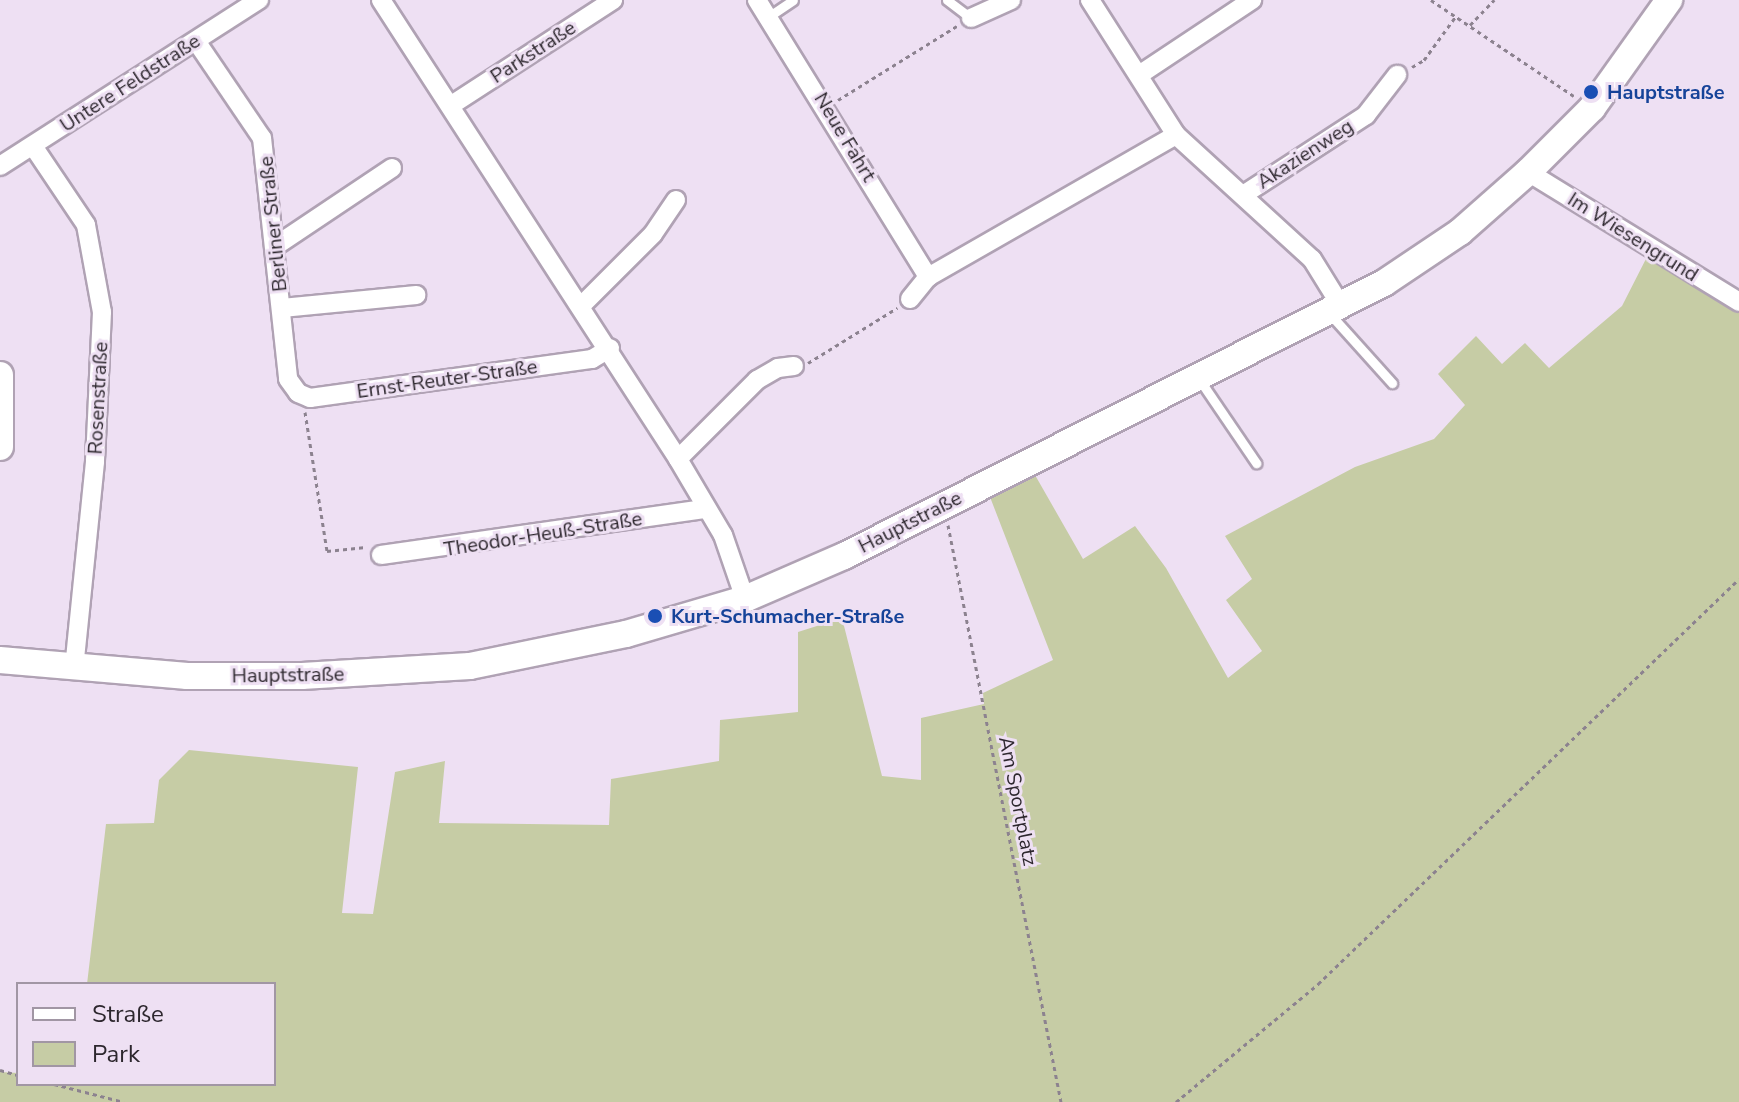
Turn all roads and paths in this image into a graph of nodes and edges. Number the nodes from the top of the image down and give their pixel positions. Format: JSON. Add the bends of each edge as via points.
{"nodes":[{"id":1,"x":259,"y":0,"type":"edge"},
{"id":2,"x":381,"y":0,"type":"edge"},
{"id":3,"x":613,"y":0,"type":"edge"},
{"id":4,"x":757,"y":0,"type":"edge"},
{"id":5,"x":793,"y":0,"type":"edge"},
{"id":6,"x":947,"y":0,"type":"edge"},
{"id":7,"x":1011,"y":0,"type":"edge"},
{"id":8,"x":1090,"y":0,"type":"edge"},
{"id":9,"x":1252,"y":0,"type":"edge"},
{"id":10,"x":1431,"y":0,"type":"edge"},
{"id":11,"x":1494,"y":0,"type":"edge"},
{"id":12,"x":1669,"y":0,"type":"edge"},
{"id":13,"x":1456,"y":16,"type":"junction"},
{"id":14,"x":768,"y":17,"type":"junction"},
{"id":15,"x":971,"y":18,"type":"junction"},
{"id":16,"x":1470,"y":25,"type":"junction"},
{"id":17,"x":196,"y":41,"type":"junction"},
{"id":18,"x":1139,"y":75,"type":"junction"},
{"id":19,"x":1397,"y":75,"type":"joint"},
{"id":20,"x":453,"y":104,"type":"junction"},
{"id":21,"x":828,"y":107,"type":"junction"},
{"id":22,"x":1592,"y":108,"type":"junction"},
{"id":23,"x":1176,"y":135,"type":"junction"},
{"id":24,"x":33,"y":146,"type":"junction"},
{"id":25,"x":0,"y":166,"type":"edge"},
{"id":26,"x":392,"y":168,"type":"dead end"},
{"id":27,"x":1528,"y":172,"type":"junction"},
{"id":28,"x":1243,"y":195,"type":"junction"},
{"id":29,"x":676,"y":200,"type":"dead end"},
{"id":30,"x":274,"y":247,"type":"junction"},
{"id":31,"x":928,"y":277,"type":"junction"},
{"id":32,"x":416,"y":295,"type":"dead end"},
{"id":33,"x":910,"y":299,"type":"joint"},
{"id":34,"x":1739,"y":302,"type":"edge"},
{"id":35,"x":582,"y":305,"type":"junction"},
{"id":36,"x":282,"y":308,"type":"junction"},
{"id":37,"x":1335,"y":309,"type":"junction"},
{"id":38,"x":610,"y":348,"type":"junction"},
{"id":39,"x":794,"y":366,"type":"joint"},
{"id":40,"x":0,"y":375,"type":"edge"},
{"id":41,"x":1198,"y":376,"type":"junction"},
{"id":42,"x":1392,"y":383,"type":"dead end"},
{"id":43,"x":310,"y":398,"type":"junction"},
{"id":44,"x":0,"y":447,"type":"edge"},
{"id":45,"x":678,"y":459,"type":"junction"},
{"id":46,"x":1256,"y":463,"type":"dead end"},
{"id":47,"x":944,"y":505,"type":"junction"},
{"id":48,"x":706,"y":509,"type":"junction"},
{"id":49,"x":381,"y":555,"type":"joint"},
{"id":50,"x":1739,"y":579,"type":"edge"},
{"id":51,"x":745,"y":599,"type":"junction"},
{"id":52,"x":0,"y":660,"type":"edge"},
{"id":53,"x":74,"y":667,"type":"junction"},
{"id":54,"x":62,"y":1086,"type":"edge"},
{"id":55,"x":124,"y":1102,"type":"edge"},
{"id":56,"x":1061,"y":1102,"type":"edge"},
{"id":57,"x":1176,"y":1102,"type":"edge"}],
"edges":[{"from":1,"to":17,"type":"street","name":"Untere Feldstraße"},
{"from":2,"to":20,"type":"street"},
{"from":3,"to":20,"type":"street","name":"Parkstraße"},
{"from":4,"to":14,"type":"street","name":"Neue Fahrt"},
{"from":5,"to":14,"type":"lane"},
{"from":6,"to":15,"type":"lane"},
{"from":7,"to":15,"type":"street"},
{"from":8,"to":18,"type":"street"},
{"from":9,"to":18,"type":"street"},
{"from":10,"to":13,"type":"path"},
{"from":11,"to":16,"type":"path"},
{"from":12,"to":22,"type":"street","name":"Hauptstraße"},
{"from":13,"to":16,"type":"path"},
{"from":13,"to":19,"type":"path","via":[[1424,60]]},
{"from":14,"to":21,"type":"street","name":"Neue Fahrt"},
{"from":15,"to":21,"type":"path"},
{"from":16,"to":22,"type":"path"},
{"from":17,"to":24,"type":"street","name":"Untere Feldstraße"},
{"from":17,"to":30,"type":"street","name":"Berliner Straße","via":[[262,138]]},
{"from":18,"to":23,"type":"street"},
{"from":19,"to":28,"type":"street","name":"Akazienweg","via":[[1366,115]]},
{"from":20,"to":35,"type":"street"},
{"from":21,"to":31,"type":"street","name":"Neue Fahrt"},
{"from":22,"to":27,"type":"street","name":"Hauptstraße"},
{"from":23,"to":28,"type":"street"},
{"from":23,"to":31,"type":"street"},
{"from":24,"to":25,"type":"street","name":"Untere Feldstraße"},
{"from":24,"to":53,"type":"street","name":"Rosenstraße","via":[[86,225],[102,312],[95,462]]},
{"from":26,"to":30,"type":"street"},
{"from":27,"to":34,"type":"street","name":"Im Wiesengrund"},
{"from":27,"to":37,"type":"street","name":"Hauptstraße","via":[[1460,232]]},
{"from":28,"to":37,"type":"street","via":[[1312,259]]},
{"from":29,"to":35,"type":"street","via":[[653,234]]},
{"from":30,"to":36,"type":"street","name":"Berliner Straße"},
{"from":31,"to":33,"type":"street"},
{"from":32,"to":36,"type":"street"},
{"from":33,"to":39,"type":"path","via":[[810,363]]},
{"from":35,"to":38,"type":"street"},
{"from":36,"to":43,"type":"street","name":"Berliner Straße","via":[[288,379],[298,393]]},
{"from":37,"to":41,"type":"street","name":"Hauptstraße"},
{"from":37,"to":42,"type":"lane"},
{"from":38,"to":43,"type":"street","name":"Ernst-Reuter-Straße","via":[[592,359]]},
{"from":38,"to":45,"type":"street"},
{"from":39,"to":45,"type":"street","via":[[757,380]]},
{"from":40,"to":44,"type":"street"},
{"from":41,"to":46,"type":"lane"},
{"from":41,"to":47,"type":"street","name":"Hauptstraße"},
{"from":43,"to":49,"type":"path","via":[[304,411],[327,551],[364,546]]},
{"from":45,"to":48,"type":"street"},
{"from":47,"to":51,"type":"street","name":"Hauptstraße"},
{"from":47,"to":56,"type":"path","name":"Am Sportplatz"},
{"from":48,"to":49,"type":"street","name":"Theodor-Heuß-Straße"},
{"from":48,"to":51,"type":"street","via":[[723,535]]},
{"from":50,"to":57,"type":"path","via":[[1318,984]]},
{"from":51,"to":53,"type":"street","name":"Hauptstraße","via":[[626,634],[470,666],[302,676],[187,676]]},
{"from":52,"to":53,"type":"street","name":"Hauptstraße"},
{"from":54,"to":55,"type":"path"}]}
